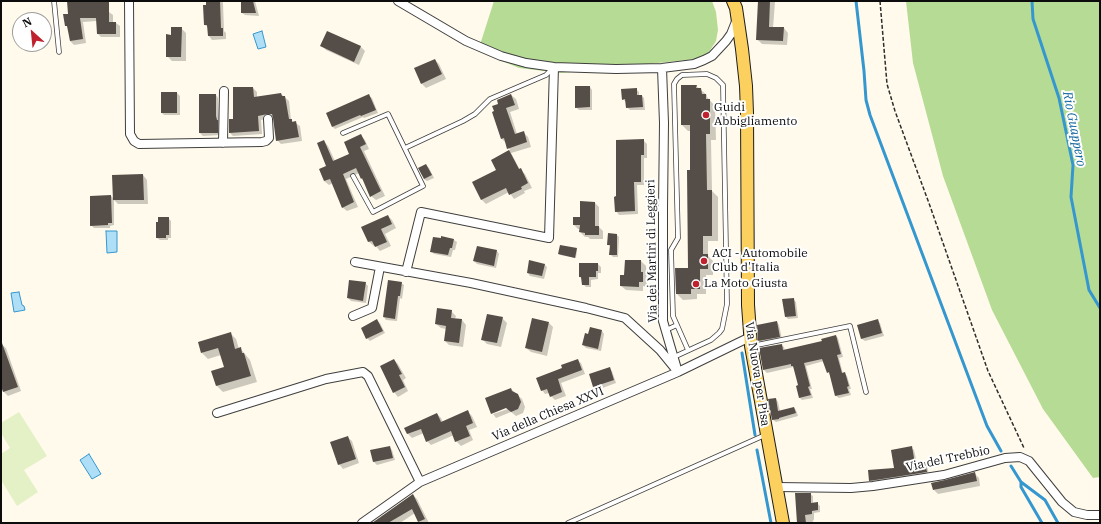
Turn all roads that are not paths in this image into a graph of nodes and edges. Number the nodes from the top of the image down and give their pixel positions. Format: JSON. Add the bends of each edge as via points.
{"nodes":[{"id":1,"x":54,"y":1,"type":"edge"},
{"id":2,"x":128,"y":1,"type":"edge"},
{"id":3,"x":398,"y":1,"type":"edge"},
{"id":4,"x":736,"y":7,"type":"edge"},
{"id":5,"x":59,"y":52,"type":"dead end"},
{"id":6,"x":554,"y":67,"type":"junction"},
{"id":7,"x":662,"y":68,"type":"junction"},
{"id":8,"x":224,"y":91,"type":"dead end"},
{"id":9,"x":268,"y":119,"type":"dead end"},
{"id":10,"x":343,"y":133,"type":"dead end"},
{"id":11,"x":223,"y":143,"type":"junction"},
{"id":12,"x":405,"y":148,"type":"junction"},
{"id":13,"x":353,"y":176,"type":"dead end"},
{"id":14,"x":355,"y":262,"type":"dead end"},
{"id":15,"x":380,"y":267,"type":"junction"},
{"id":16,"x":406,"y":272,"type":"junction"},
{"id":17,"x":354,"y":316,"type":"dead end"},
{"id":18,"x":677,"y":325,"type":"junction"},
{"id":19,"x":666,"y":330,"type":"junction"},
{"id":20,"x":750,"y":342,"type":"junction"},
{"id":21,"x":688,"y":350,"type":"junction"},
{"id":22,"x":674,"y":357,"type":"junction"},
{"id":23,"x":678,"y":372,"type":"junction"},
{"id":24,"x":866,"y":392,"type":"dead end"},
{"id":25,"x":217,"y":413,"type":"dead end"},
{"id":26,"x":767,"y":434,"type":"junction"},
{"id":27,"x":420,"y":482,"type":"junction"},
{"id":28,"x":777,"y":487,"type":"junction"},
{"id":29,"x":1100,"y":515,"type":"edge"},
{"id":30,"x":362,"y":523,"type":"edge"},
{"id":31,"x":568,"y":523,"type":"edge"},
{"id":32,"x":783,"y":523,"type":"edge"}],
"edges":[{"from":1,"to":5,"type":"lane"},
{"from":2,"to":11,"type":"street","via":[[130,134],[134,142]]},
{"from":3,"to":6,"type":"street","via":[[466,41],[501,56]]},
{"from":4,"to":7,"type":"street","via":[[732,34],[712,56],[694,64]]},
{"from":4,"to":20,"type":"main road","name":"Via Nuova per Pisa","via":[[748,112]]},
{"from":6,"to":7,"type":"street","via":[[616,70]]},
{"from":6,"to":12,"type":"lane","via":[[546,75],[490,99],[475,114],[463,121]]},
{"from":6,"to":16,"type":"street","via":[[549,238],[421,212]]},
{"from":7,"to":19,"type":"street","name":"Via dei Martiri di Leggieri","via":[[663,321]]},
{"from":8,"to":11,"type":"street"},
{"from":9,"to":11,"type":"street","via":[[266,141]]},
{"from":10,"to":12,"type":"lane","via":[[388,114]]},
{"from":12,"to":13,"type":"lane","via":[[423,186],[373,212]]},
{"from":14,"to":15,"type":"street","name":"Via dei Martiri di Leggieri"},
{"from":15,"to":16,"type":"street","name":"Via dei Martiri di Leggieri"},
{"from":15,"to":17,"type":"street","via":[[372,308]]},
{"from":16,"to":23,"type":"street","name":"Via dei Martiri di Leggieri","via":[[472,283],[625,318],[660,350]]},
{"from":18,"to":19,"type":"lane"},
{"from":18,"to":21,"type":"lane"},
{"from":18,"to":21,"type":"lane","via":[[673,316],[671,250],[678,238],[674,84],[682,75],[708,74],[723,85],[727,304],[719,333],[711,340]]},
{"from":19,"to":22,"type":"street","name":"Via dei Martiri di Leggieri"},
{"from":20,"to":23,"type":"street","name":"Via della Chiesa XXVI"},
{"from":20,"to":24,"type":"lane","via":[[850,326]]},
{"from":20,"to":26,"type":"main road","name":"Via Nuova per Pisa"},
{"from":21,"to":22,"type":"lane"},
{"from":22,"to":23,"type":"street","name":"Via dei Martiri di Leggieri"},
{"from":23,"to":27,"type":"street","name":"Via della Chiesa XXVI"},
{"from":25,"to":27,"type":"street","via":[[326,379],[363,372],[368,376]]},
{"from":26,"to":28,"type":"main road","name":"Via Nuova per Pisa"},
{"from":26,"to":31,"type":"lane"},
{"from":27,"to":30,"type":"street","name":"Via della Chiesa XXVI"},
{"from":28,"to":29,"type":"street","name":"Via del Trebbio","via":[[873,486],[1020,457],[1029,461],[1062,502],[1074,512]]},
{"from":28,"to":32,"type":"main road","name":"Via Nuova per Pisa"}]}
